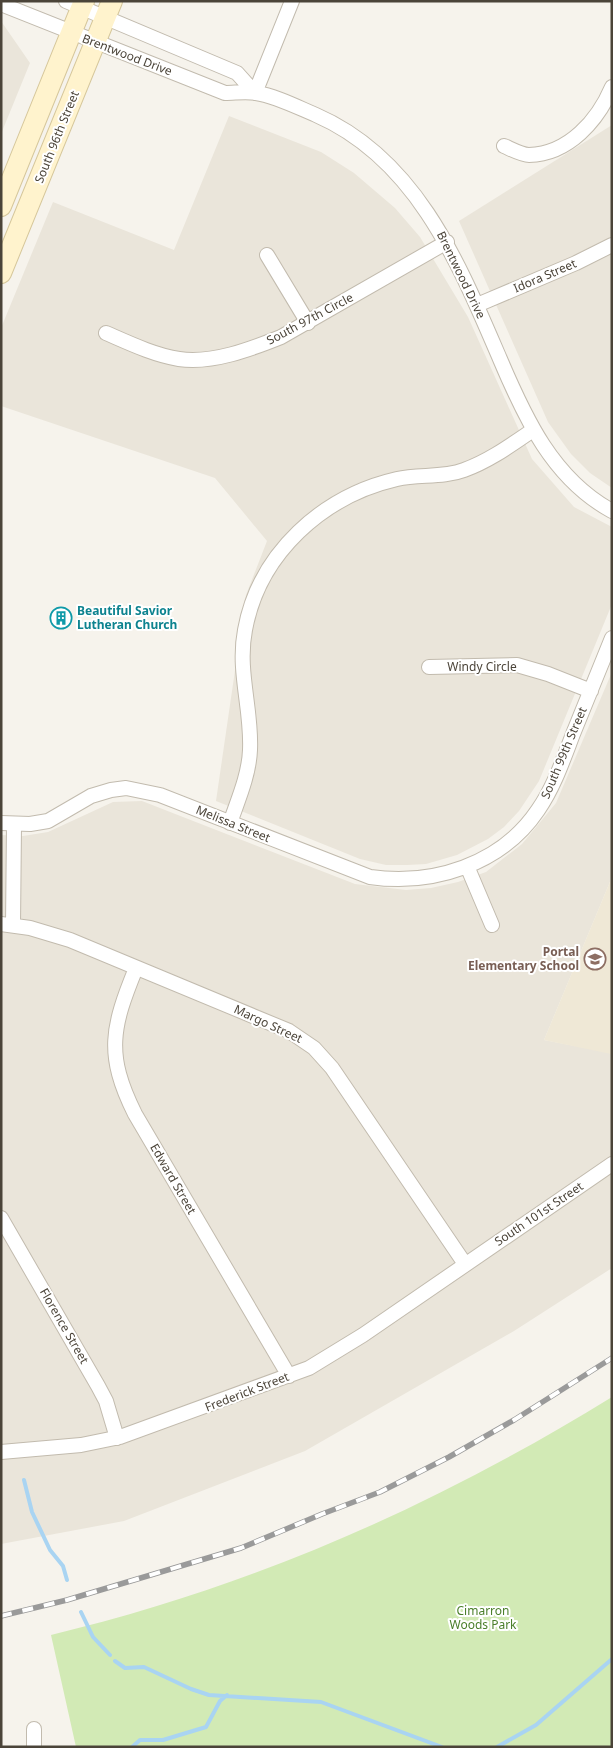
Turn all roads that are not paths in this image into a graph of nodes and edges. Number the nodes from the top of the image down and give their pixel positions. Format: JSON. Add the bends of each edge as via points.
{"nodes":[{"id":1,"x":292,"y":1,"type":"edge"},
{"id":2,"x":77,"y":3,"type":"edge"},
{"id":3,"x":1,"y":4,"type":"edge"},
{"id":4,"x":108,"y":9,"type":"edge"},
{"id":5,"x":72,"y":33,"type":"junction"},
{"id":6,"x":95,"y":42,"type":"junction"},
{"id":7,"x":612,"y":87,"type":"edge"},
{"id":8,"x":255,"y":93,"type":"junction"},
{"id":9,"x":504,"y":146,"type":"dead end"},
{"id":10,"x":1,"y":206,"type":"edge"},
{"id":11,"x":447,"y":242,"type":"junction"},
{"id":12,"x":612,"y":244,"type":"edge"},
{"id":13,"x":267,"y":255,"type":"dead end"},
{"id":14,"x":1,"y":273,"type":"edge"},
{"id":15,"x":477,"y":305,"type":"junction"},
{"id":16,"x":308,"y":323,"type":"junction"},
{"id":17,"x":106,"y":333,"type":"dead end"},
{"id":18,"x":533,"y":430,"type":"junction"},
{"id":19,"x":612,"y":512,"type":"edge"},
{"id":20,"x":612,"y":638,"type":"edge"},
{"id":21,"x":429,"y":667,"type":"dead end"},
{"id":22,"x":590,"y":691,"type":"junction"},
{"id":23,"x":230,"y":823,"type":"junction"},
{"id":24,"x":8,"y":824,"type":"edge"},
{"id":25,"x":467,"y":866,"type":"junction"},
{"id":26,"x":7,"y":925,"type":"edge"},
{"id":27,"x":492,"y":925,"type":"dead end"},
{"id":28,"x":136,"y":968,"type":"junction"},
{"id":29,"x":612,"y":1164,"type":"edge"},
{"id":30,"x":1,"y":1218,"type":"edge"},
{"id":31,"x":465,"y":1264,"type":"junction"},
{"id":32,"x":289,"y":1376,"type":"junction"},
{"id":33,"x":117,"y":1438,"type":"junction"},
{"id":34,"x":1,"y":1452,"type":"edge"},
{"id":35,"x":34,"y":1729,"type":"dead end"},
{"id":36,"x":34,"y":1747,"type":"edge"}],
"edges":[{"from":1,"to":8,"type":"street"},
{"from":2,"to":4,"type":"street","name":"Brentwood Drive"},
{"from":2,"to":5,"type":"main road","name":"South 96th Street"},
{"from":3,"to":5,"type":"street","name":"Brentwood Drive"},
{"from":4,"to":6,"type":"main road","name":"South 96th Street"},
{"from":4,"to":8,"type":"street","name":"Brentwood Drive","via":[[237,73]]},
{"from":5,"to":6,"type":"street","name":"Brentwood Drive"},
{"from":5,"to":10,"type":"main road","name":"South 96th Street"},
{"from":6,"to":8,"type":"street","name":"Brentwood Drive","via":[[226,93]]},
{"from":6,"to":14,"type":"main road","name":"South 96th Street"},
{"from":7,"to":9,"type":"street","via":[[604,105],[583,132],[556,150],[528,155]]},
{"from":8,"to":11,"type":"street","name":"Brentwood Drive","via":[[328,120],[355,137],[408,186]]},
{"from":11,"to":15,"type":"street","name":"Brentwood Drive"},
{"from":11,"to":16,"type":"street","name":"South 97th Circle"},
{"from":12,"to":15,"type":"street","name":"Idora Street"},
{"from":13,"to":16,"type":"street"},
{"from":15,"to":18,"type":"street","name":"Brentwood Drive"},
{"from":16,"to":17,"type":"street","name":"South 97th Circle","via":[[260,346],[196,359],[159,354]]},
{"from":18,"to":19,"type":"street","name":"Brentwood Drive","via":[[562,470]]},
{"from":18,"to":23,"type":"street","via":[[464,470],[400,478],[347,497],[319,514],[281,550],[257,593],[245,627],[241,663],[250,752]]},
{"from":20,"to":22,"type":"street","name":"South 99th Street"},
{"from":21,"to":22,"type":"street","name":"Windy Circle","via":[[517,666]]},
{"from":22,"to":25,"type":"street","name":"South 99th Street","via":[[556,776],[537,812],[510,840]]},
{"from":23,"to":24,"type":"street","name":"Melissa Street","via":[[160,795],[126,788],[91,796],[48,821]]},
{"from":23,"to":25,"type":"street","name":"Melissa Street","via":[[370,877],[427,878]]},
{"from":24,"to":26,"type":"street"},
{"from":25,"to":27,"type":"street"},
{"from":26,"to":28,"type":"street","name":"Margo Street","via":[[50,933]]},
{"from":28,"to":31,"type":"street","name":"Margo Street","via":[[289,1031],[314,1048],[332,1068]]},
{"from":28,"to":32,"type":"street","name":"Edward Street","via":[[121,1004],[115,1034],[116,1064],[121,1081],[135,1114]]},
{"from":29,"to":31,"type":"street","name":"South 101st Street"},
{"from":30,"to":33,"type":"street","name":"Florence Street","via":[[106,1401]]},
{"from":31,"to":32,"type":"street","name":"Frederick Street","via":[[336,1353]]},
{"from":32,"to":33,"type":"street","name":"Frederick Street"},
{"from":33,"to":34,"type":"street","name":"Frederick Street","via":[[81,1445]]},
{"from":35,"to":36,"type":"street"}]}
